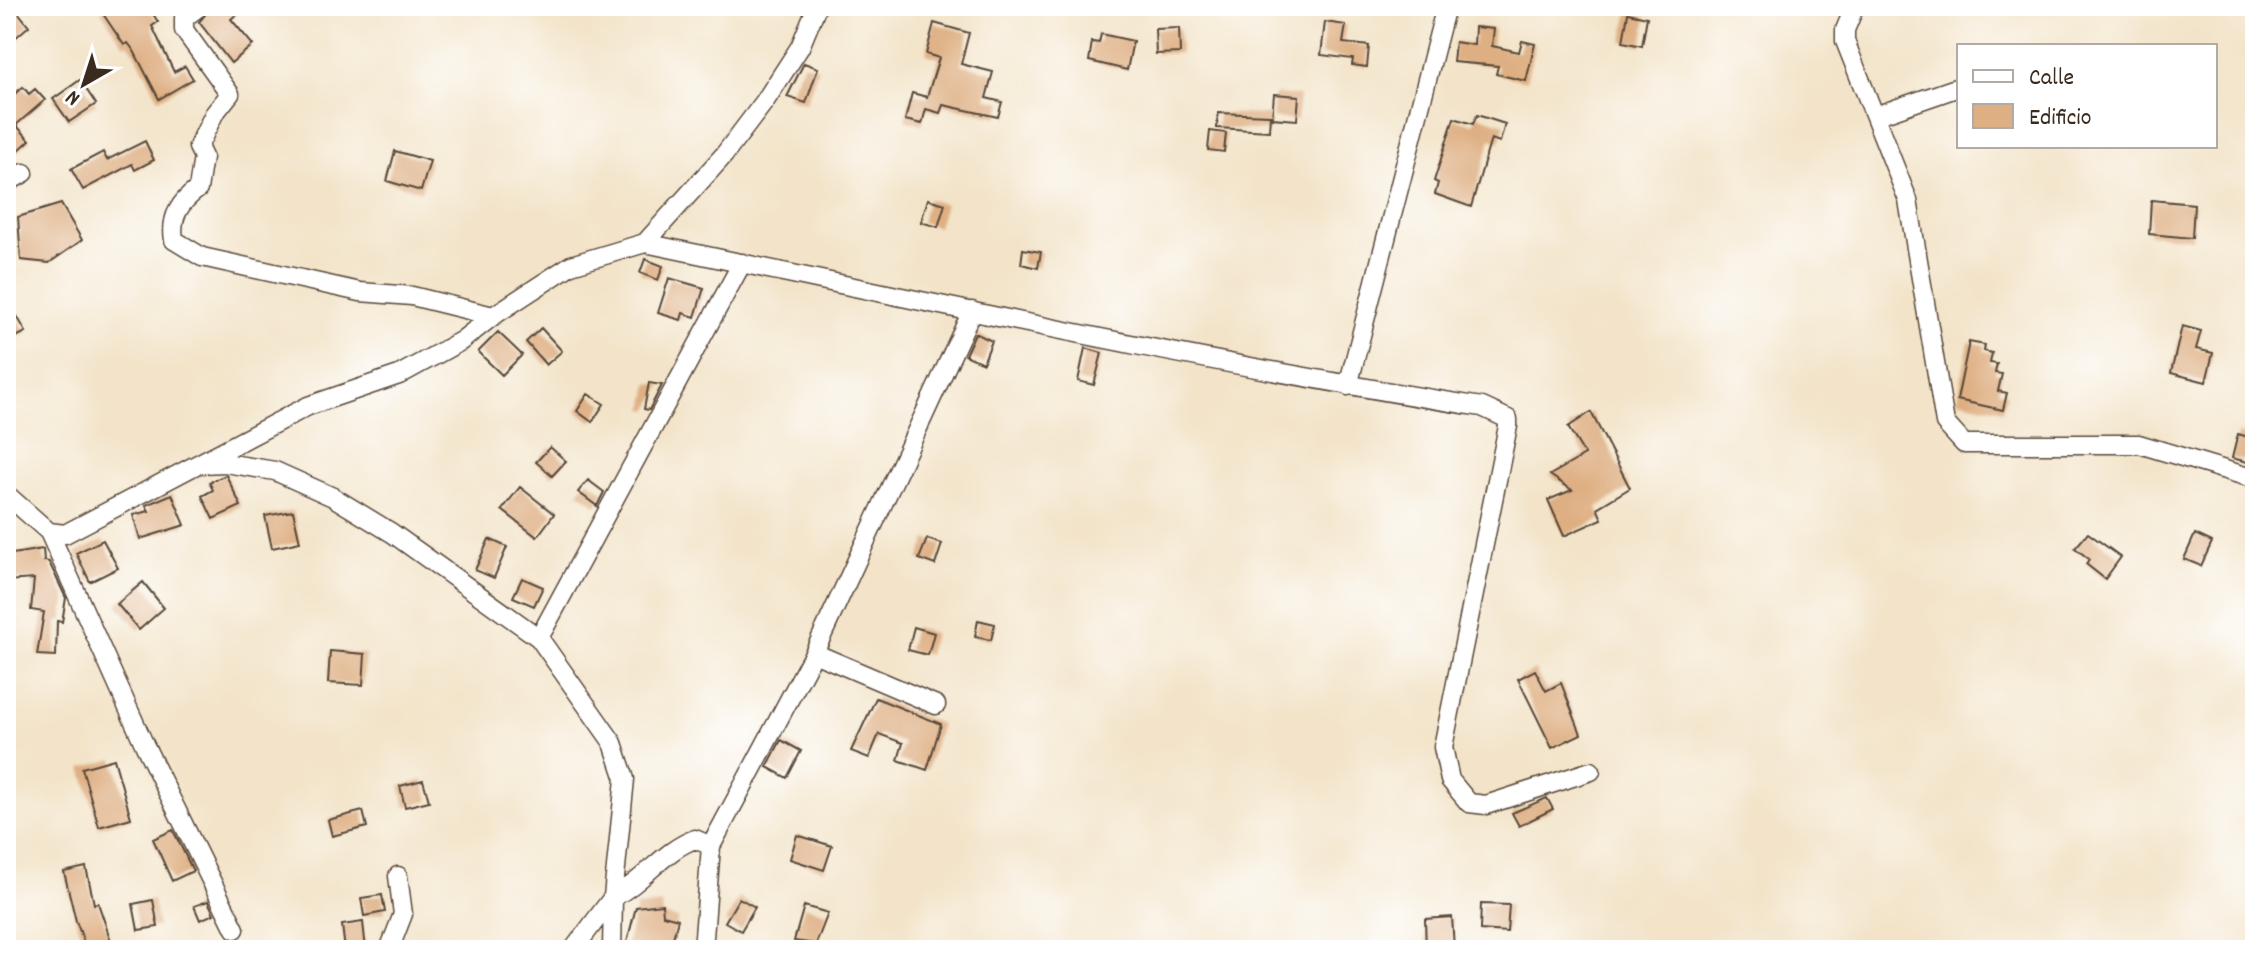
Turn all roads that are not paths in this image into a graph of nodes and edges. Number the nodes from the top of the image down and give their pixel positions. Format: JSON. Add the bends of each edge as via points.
{"nodes":[{"id":1,"x":200,"y":6,"type":"edge"},
{"id":2,"x":817,"y":6,"type":"edge"},
{"id":3,"x":1446,"y":6,"type":"edge"},
{"id":4,"x":1855,"y":6,"type":"edge"},
{"id":5,"x":1957,"y":88,"type":"edge"},
{"id":6,"x":1875,"y":116,"type":"junction"},
{"id":7,"x":24,"y":173,"type":"dead end"},
{"id":8,"x":6,"y":183,"type":"edge"},
{"id":9,"x":645,"y":243,"type":"junction"},
{"id":10,"x":742,"y":263,"type":"junction"},
{"id":11,"x":972,"y":311,"type":"junction"},
{"id":12,"x":493,"y":316,"type":"junction"},
{"id":13,"x":1348,"y":386,"type":"junction"},
{"id":14,"x":195,"y":465,"type":"junction"},
{"id":15,"x":2255,"y":479,"type":"edge"},
{"id":16,"x":6,"y":494,"type":"edge"},
{"id":17,"x":49,"y":532,"type":"junction"},
{"id":18,"x":539,"y":638,"type":"junction"},
{"id":19,"x":814,"y":653,"type":"junction"},
{"id":20,"x":936,"y":705,"type":"dead end"},
{"id":21,"x":1591,"y":771,"type":"dead end"},
{"id":22,"x":711,"y":846,"type":"junction"},
{"id":23,"x":398,"y":876,"type":"dead end"},
{"id":24,"x":613,"y":897,"type":"junction"},
{"id":25,"x":235,"y":929,"type":"dead end"},
{"id":26,"x":389,"y":950,"type":"edge"},
{"id":27,"x":573,"y":950,"type":"edge"},
{"id":28,"x":612,"y":950,"type":"edge"},
{"id":29,"x":703,"y":950,"type":"edge"}],
"edges":[{"from":1,"to":12,"type":"street","via":[[184,18],[184,30],[230,94],[198,147],[203,157],[198,189],[183,199],[171,225],[174,240],[202,257]]},
{"from":2,"to":9,"type":"street","via":[[800,47],[765,101]]},
{"from":3,"to":13,"type":"street"},
{"from":4,"to":6,"type":"street","via":[[1845,41]]},
{"from":5,"to":6,"type":"street"},
{"from":6,"to":15,"type":"street","via":[[1908,200],[1945,423],[1954,437],[1964,444],[2139,444]]},
{"from":7,"to":8,"type":"street"},
{"from":9,"to":10,"type":"street"},
{"from":9,"to":12,"type":"street","via":[[571,265]]},
{"from":10,"to":11,"type":"street"},
{"from":10,"to":18,"type":"street"},
{"from":11,"to":13,"type":"street"},
{"from":11,"to":19,"type":"street"},
{"from":12,"to":14,"type":"street","via":[[461,341],[399,375],[308,406]]},
{"from":13,"to":21,"type":"street","via":[[1482,407],[1508,419],[1443,747],[1450,780],[1469,803],[1486,805]]},
{"from":14,"to":17,"type":"street","via":[[65,534]]},
{"from":14,"to":18,"type":"street","via":[[225,463],[275,471],[333,497]]},
{"from":16,"to":17,"type":"street"},
{"from":17,"to":25,"type":"street"},
{"from":18,"to":24,"type":"street","via":[[613,743],[625,779]]},
{"from":19,"to":20,"type":"street"},
{"from":19,"to":22,"type":"street"},
{"from":22,"to":24,"type":"street","via":[[695,839],[679,845],[633,888]]},
{"from":22,"to":29,"type":"street"},
{"from":23,"to":26,"type":"street","via":[[403,914]]},
{"from":24,"to":27,"type":"street"},
{"from":24,"to":28,"type":"street"}]}
